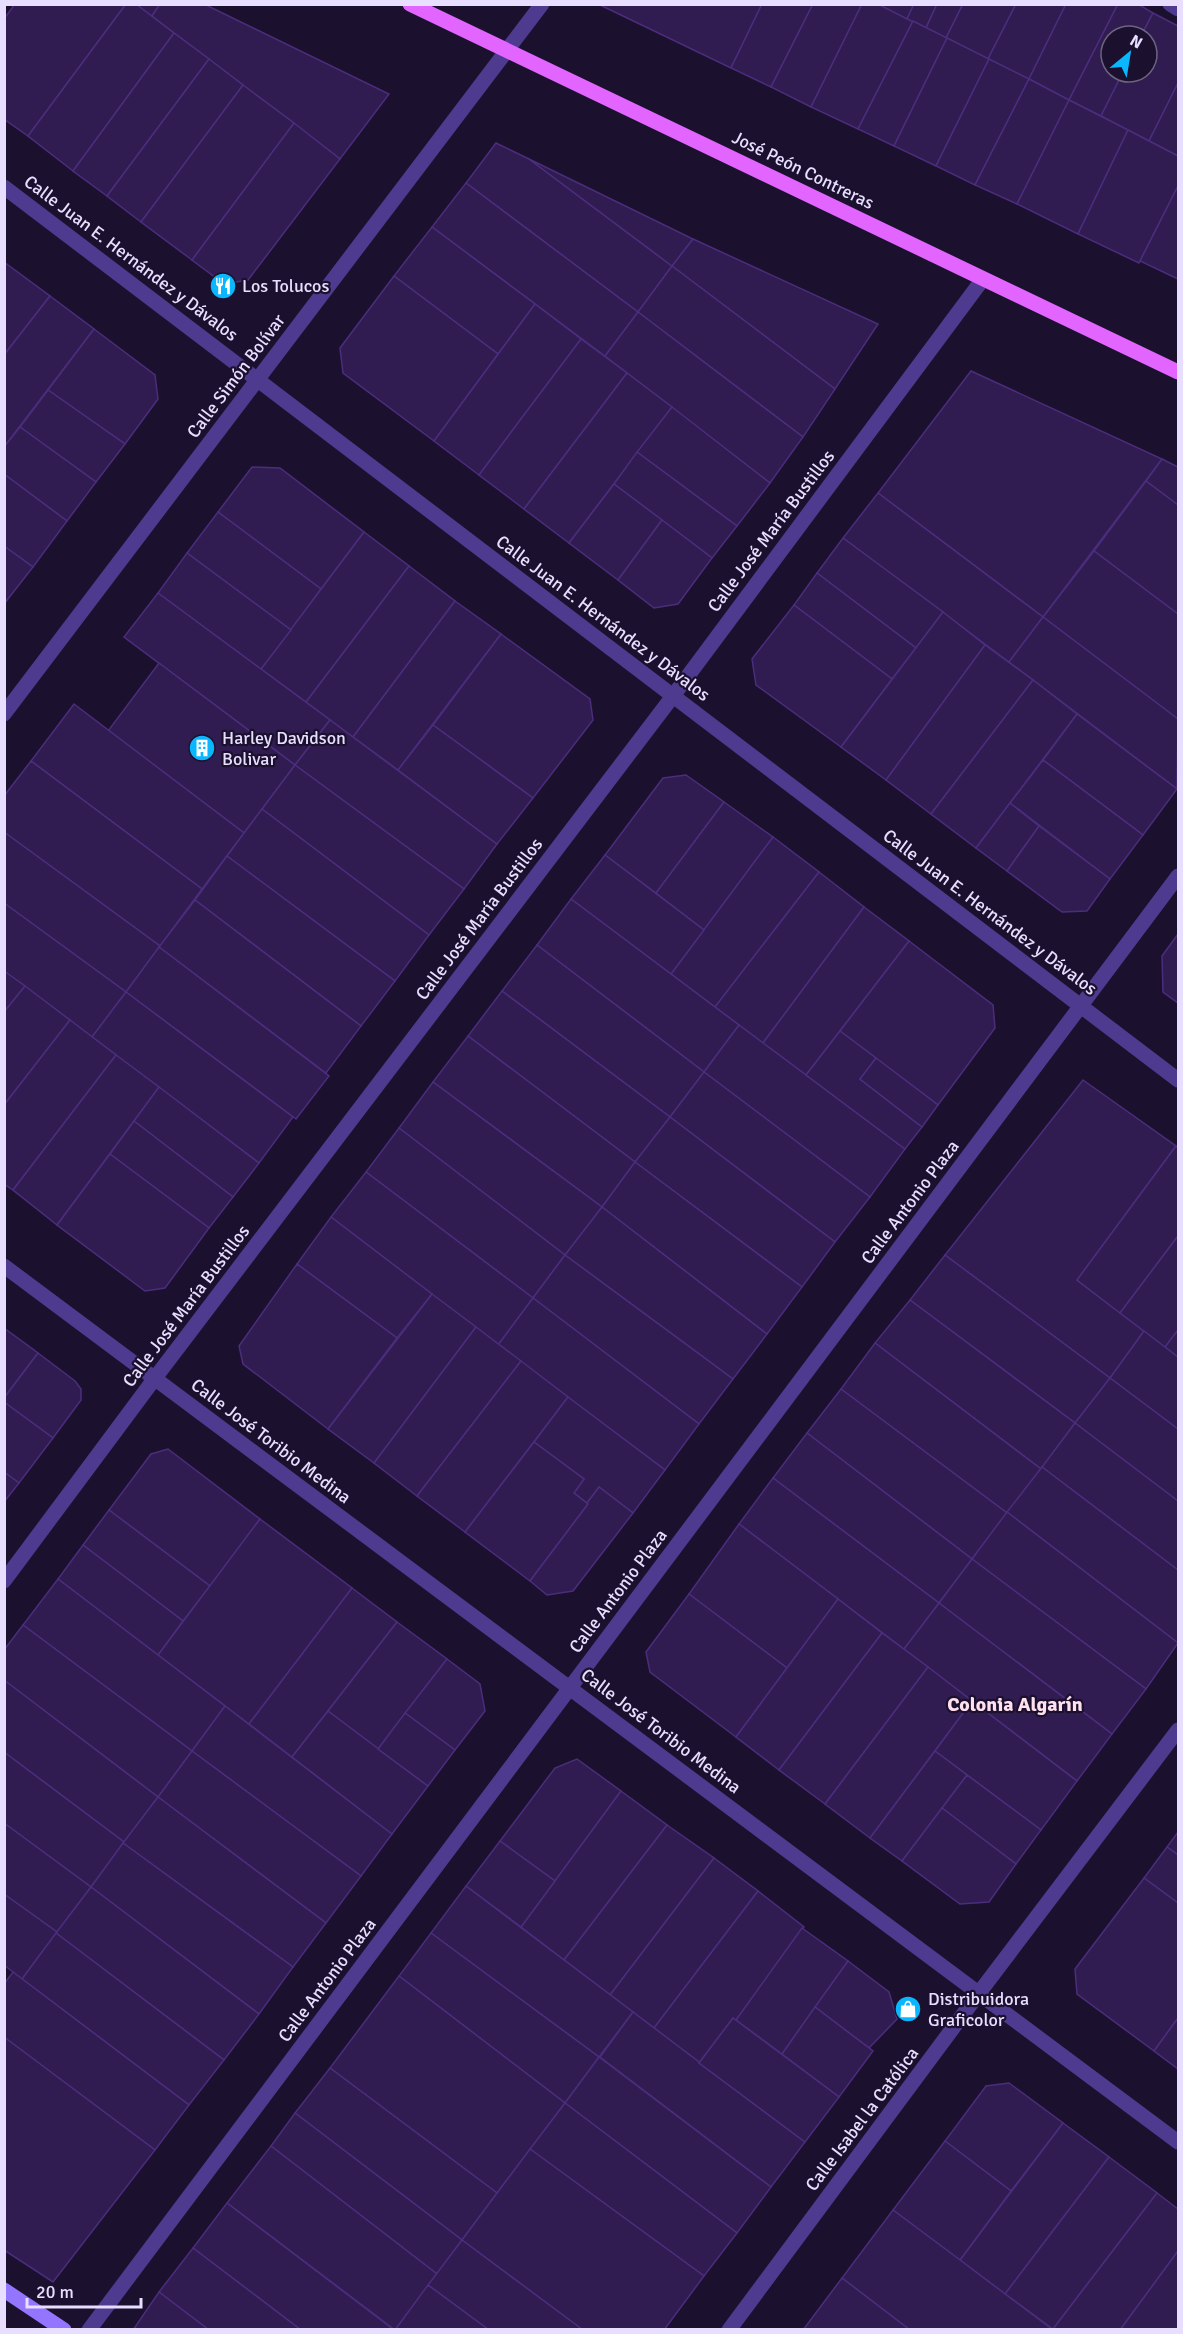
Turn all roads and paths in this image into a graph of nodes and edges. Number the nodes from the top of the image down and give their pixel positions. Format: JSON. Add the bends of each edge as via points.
{"nodes":[{"id":1,"x":410,"y":4,"type":"edge"},
{"id":2,"x":542,"y":4,"type":"edge"},
{"id":3,"x":1170,"y":4,"type":"edge"},
{"id":4,"x":1179,"y":9,"type":"edge"},
{"id":5,"x":507,"y":51,"type":"junction"},
{"id":6,"x":4,"y":187,"type":"edge"},
{"id":7,"x":983,"y":279,"type":"junction"},
{"id":8,"x":1179,"y":372,"type":"edge"},
{"id":9,"x":258,"y":379,"type":"junction"},
{"id":10,"x":673,"y":696,"type":"junction"},
{"id":11,"x":4,"y":714,"type":"edge"},
{"id":12,"x":1179,"y":876,"type":"edge"},
{"id":13,"x":1081,"y":1006,"type":"junction"},
{"id":14,"x":1179,"y":1080,"type":"edge"},
{"id":15,"x":4,"y":1266,"type":"edge"},
{"id":16,"x":155,"y":1378,"type":"junction"},
{"id":17,"x":4,"y":1581,"type":"edge"},
{"id":18,"x":570,"y":1688,"type":"junction"},
{"id":19,"x":1179,"y":1731,"type":"edge"},
{"id":20,"x":979,"y":1993,"type":"junction"},
{"id":21,"x":1179,"y":2142,"type":"edge"},
{"id":22,"x":4,"y":2290,"type":"edge"},
{"id":23,"x":64,"y":2330,"type":"edge"},
{"id":24,"x":89,"y":2330,"type":"edge"},
{"id":25,"x":729,"y":2330,"type":"edge"}],
"edges":[{"from":1,"to":5,"type":"main road","name":"José Peón Contreras"},
{"from":2,"to":5,"type":"street","name":"Calle Simón Bolívar"},
{"from":3,"to":4,"type":"street"},
{"from":5,"to":7,"type":"main road","name":"José Peón Contreras"},
{"from":5,"to":9,"type":"street","name":"Calle Simón Bolívar"},
{"from":6,"to":9,"type":"street","name":"Calle Juan E. Hernández y Dávalos"},
{"from":7,"to":8,"type":"main road","name":"José Peón Contreras"},
{"from":7,"to":10,"type":"street","name":"Calle José María Bustillos"},
{"from":9,"to":10,"type":"street","name":"Calle Juan E. Hernández y Dávalos"},
{"from":9,"to":11,"type":"street","name":"Calle Simón Bolívar"},
{"from":10,"to":13,"type":"street","name":"Calle Juan E. Hernández y Dávalos"},
{"from":10,"to":16,"type":"street","name":"Calle José María Bustillos"},
{"from":12,"to":13,"type":"street","name":"Calle Antonio Plaza"},
{"from":13,"to":14,"type":"street","name":"Calle Juan E. Hernández y Dávalos"},
{"from":13,"to":18,"type":"street","name":"Calle Antonio Plaza"},
{"from":15,"to":16,"type":"street","name":"Calle José Toribio Medina"},
{"from":16,"to":17,"type":"street","name":"Calle José María Bustillos"},
{"from":16,"to":18,"type":"street","name":"Calle José Toribio Medina"},
{"from":18,"to":20,"type":"street","name":"Calle José Toribio Medina"},
{"from":18,"to":24,"type":"street","name":"Calle Antonio Plaza"},
{"from":19,"to":20,"type":"street","name":"Calle Isabel la Católica"},
{"from":20,"to":21,"type":"street","name":"Calle José Toribio Medina"},
{"from":20,"to":25,"type":"street","name":"Calle Isabel la Católica"},
{"from":22,"to":23,"type":"main road"}]}
